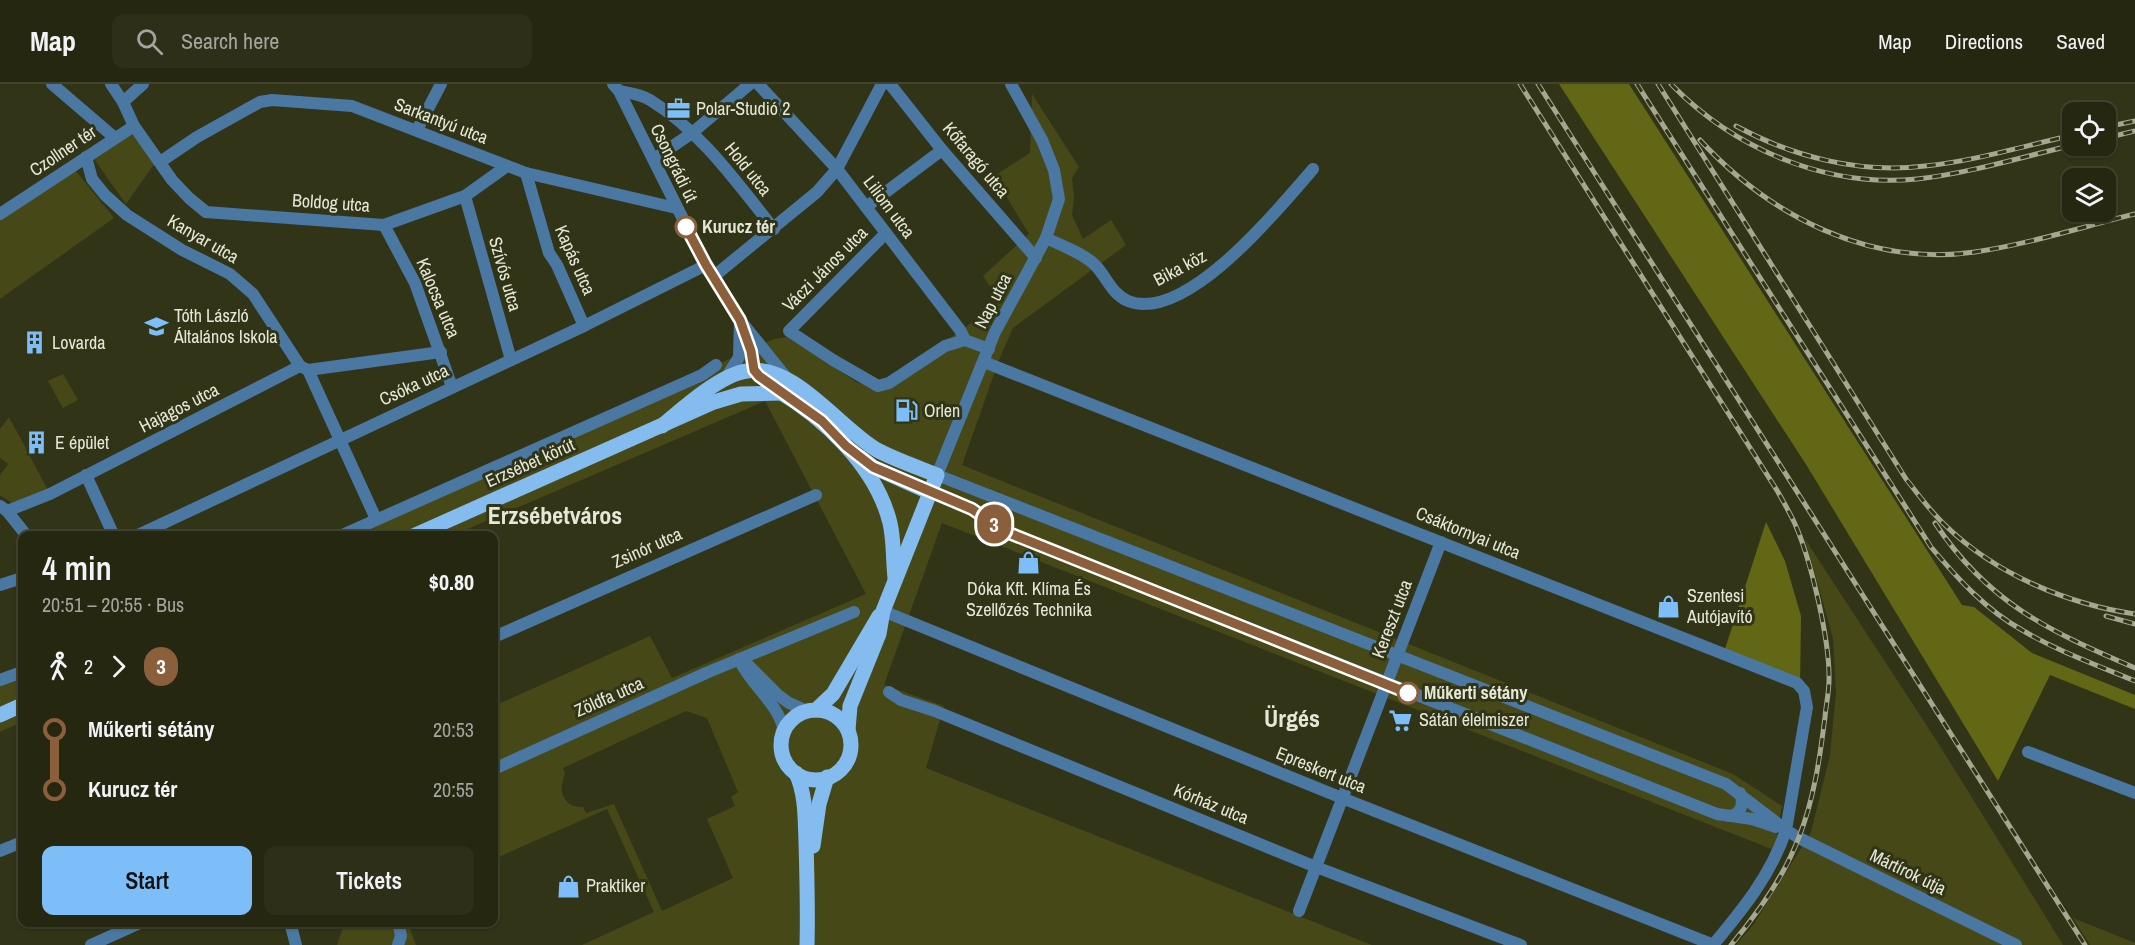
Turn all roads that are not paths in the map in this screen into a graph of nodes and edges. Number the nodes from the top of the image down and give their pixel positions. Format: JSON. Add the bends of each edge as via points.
{"nodes":[{"id":1,"x":52,"y":84,"type":"edge"},
{"id":2,"x":111,"y":84,"type":"edge"},
{"id":3,"x":143,"y":84,"type":"edge"},
{"id":4,"x":441,"y":84,"type":"edge"},
{"id":5,"x":750,"y":84,"type":"edge"},
{"id":6,"x":758,"y":84,"type":"edge"},
{"id":7,"x":882,"y":84,"type":"edge"},
{"id":8,"x":890,"y":84,"type":"edge"},
{"id":9,"x":1011,"y":84,"type":"edge"},
{"id":10,"x":616,"y":88,"type":"edge"},
{"id":11,"x":123,"y":102,"type":"junction"},
{"id":12,"x":134,"y":126,"type":"junction"},
{"id":13,"x":417,"y":130,"type":"junction"},
{"id":14,"x":693,"y":133,"type":"junction"},
{"id":15,"x":115,"y":138,"type":"junction"},
{"id":16,"x":942,"y":150,"type":"junction"},
{"id":17,"x":86,"y":158,"type":"junction"},
{"id":18,"x":654,"y":159,"type":"junction"},
{"id":19,"x":160,"y":162,"type":"junction"},
{"id":20,"x":507,"y":166,"type":"junction"},
{"id":21,"x":837,"y":169,"type":"junction"},
{"id":22,"x":1313,"y":169,"type":"dead end"},
{"id":23,"x":526,"y":173,"type":"junction"},
{"id":24,"x":465,"y":196,"type":"junction"},
{"id":25,"x":866,"y":207,"type":"junction"},
{"id":26,"x":676,"y":208,"type":"junction"},
{"id":27,"x":0,"y":214,"type":"edge"},
{"id":28,"x":384,"y":225,"type":"junction"},
{"id":29,"x":774,"y":229,"type":"junction"},
{"id":30,"x":886,"y":233,"type":"junction"},
{"id":31,"x":1046,"y":238,"type":"junction"},
{"id":32,"x":1036,"y":258,"type":"junction"},
{"id":33,"x":706,"y":265,"type":"junction"},
{"id":34,"x":713,"y":277,"type":"junction"},
{"id":35,"x":740,"y":320,"type":"junction"},
{"id":36,"x":584,"y":326,"type":"junction"},
{"id":37,"x":965,"y":340,"type":"junction"},
{"id":38,"x":989,"y":349,"type":"junction"},
{"id":39,"x":441,"y":352,"type":"junction"},
{"id":40,"x":511,"y":360,"type":"junction"},
{"id":41,"x":984,"y":362,"type":"junction"},
{"id":42,"x":716,"y":365,"type":"dead end"},
{"id":43,"x":304,"y":368,"type":"junction"},
{"id":44,"x":754,"y":370,"type":"junction"},
{"id":45,"x":726,"y":379,"type":"junction"},
{"id":46,"x":453,"y":387,"type":"junction"},
{"id":47,"x":786,"y":387,"type":"junction"},
{"id":48,"x":714,"y":402,"type":"junction"},
{"id":49,"x":662,"y":426,"type":"junction"},
{"id":50,"x":339,"y":440,"type":"junction"},
{"id":51,"x":846,"y":446,"type":"junction"},
{"id":52,"x":86,"y":475,"type":"junction"},
{"id":53,"x":937,"y":475,"type":"junction"},
{"id":54,"x":931,"y":493,"type":"junction"},
{"id":55,"x":816,"y":495,"type":"dead end"},
{"id":56,"x":4,"y":508,"type":"edge"},
{"id":57,"x":376,"y":519,"type":"junction"},
{"id":58,"x":23,"y":531,"type":"edge"},
{"id":59,"x":112,"y":531,"type":"edge"},
{"id":60,"x":147,"y":531,"type":"edge"},
{"id":61,"x":351,"y":531,"type":"edge"},
{"id":62,"x":424,"y":531,"type":"edge"},
{"id":63,"x":1441,"y":542,"type":"junction"},
{"id":64,"x":18,"y":579,"type":"edge"},
{"id":65,"x":895,"y":581,"type":"junction"},
{"id":66,"x":0,"y":585,"type":"edge"},
{"id":67,"x":883,"y":611,"type":"junction"},
{"id":68,"x":854,"y":612,"type":"dead end"},
{"id":69,"x":498,"y":633,"type":"edge"},
{"id":70,"x":1398,"y":654,"type":"junction"},
{"id":71,"x":739,"y":659,"type":"junction"},
{"id":72,"x":18,"y":673,"type":"edge"},
{"id":73,"x":0,"y":680,"type":"edge"},
{"id":74,"x":1386,"y":684,"type":"junction"},
{"id":75,"x":889,"y":692,"type":"dead end"},
{"id":76,"x":18,"y":707,"type":"edge"},
{"id":77,"x":811,"y":711,"type":"junction"},
{"id":78,"x":0,"y":715,"type":"edge"},
{"id":79,"x":848,"y":730,"type":"junction"},
{"id":80,"x":784,"y":731,"type":"junction"},
{"id":81,"x":2028,"y":752,"type":"dead end"},
{"id":82,"x":498,"y":767,"type":"edge"},
{"id":83,"x":796,"y":773,"type":"junction"},
{"id":84,"x":827,"y":777,"type":"junction"},
{"id":85,"x":2135,"y":793,"type":"edge"},
{"id":86,"x":1740,"y":794,"type":"junction"},
{"id":87,"x":1342,"y":798,"type":"junction"},
{"id":88,"x":1730,"y":816,"type":"junction"},
{"id":89,"x":1786,"y":830,"type":"junction"},
{"id":90,"x":18,"y":844,"type":"edge"},
{"id":91,"x":0,"y":851,"type":"edge"},
{"id":92,"x":1316,"y":867,"type":"junction"},
{"id":93,"x":808,"y":881,"type":"junction"},
{"id":94,"x":1299,"y":911,"type":"dead end"},
{"id":95,"x":131,"y":927,"type":"edge"},
{"id":96,"x":291,"y":927,"type":"edge"},
{"id":97,"x":399,"y":927,"type":"edge"},
{"id":98,"x":91,"y":945,"type":"edge"},
{"id":99,"x":296,"y":945,"type":"edge"},
{"id":100,"x":398,"y":945,"type":"edge"},
{"id":101,"x":807,"y":945,"type":"edge"},
{"id":102,"x":1521,"y":945,"type":"edge"},
{"id":103,"x":1714,"y":945,"type":"edge"},
{"id":104,"x":2016,"y":945,"type":"edge"}],
"edges":[{"from":1,"to":15,"type":"street"},
{"from":2,"to":11,"type":"street","name":"Boldog utca"},
{"from":3,"to":11,"type":"street"},
{"from":4,"to":13,"type":"street"},
{"from":5,"to":14,"type":"street"},
{"from":6,"to":21,"type":"street","name":"Liliom utca"},
{"from":7,"to":21,"type":"street"},
{"from":8,"to":16,"type":"street","name":"Kőfaragó utca"},
{"from":9,"to":31,"type":"street","name":"Nap utca","via":[[1042,140],[1057,179],[1059,199]]},
{"from":10,"to":14,"type":"street","name":"Hold utca","via":[[648,99]]},
{"from":10,"to":18,"type":"street","name":"Csongrádi út"},
{"from":11,"to":12,"type":"street","name":"Boldog utca"},
{"from":12,"to":15,"type":"street","name":"Czollner tér"},
{"from":12,"to":19,"type":"street","name":"Boldog utca"},
{"from":13,"to":19,"type":"street","name":"Sarkantyú utca","via":[[352,106],[272,100],[249,107]]},
{"from":13,"to":20,"type":"street","name":"Sarkantyú utca"},
{"from":14,"to":18,"type":"street"},
{"from":14,"to":29,"type":"street","name":"Hold utca"},
{"from":15,"to":17,"type":"street","name":"Czollner tér"},
{"from":16,"to":25,"type":"street","name":"Váczi János utca"},
{"from":16,"to":32,"type":"street","name":"Kőfaragó utca"},
{"from":17,"to":27,"type":"street","name":"Czollner tér"},
{"from":17,"to":43,"type":"street","name":"Kanyar utca","via":[[92,179],[127,215],[182,250],[230,274],[253,294]]},
{"from":18,"to":26,"type":"street","name":"Csongrádi út"},
{"from":19,"to":28,"type":"street","name":"Boldog utca","via":[[189,198],[206,212]]},
{"from":20,"to":23,"type":"street","name":"Sarkantyú utca"},
{"from":20,"to":24,"type":"street","name":"Boldog utca"},
{"from":21,"to":25,"type":"street","name":"Liliom utca"},
{"from":21,"to":29,"type":"street","via":[[818,192]]},
{"from":22,"to":31,"type":"street","name":"Bika köz","via":[[1233,256],[1192,286],[1158,301],[1126,300],[1092,262]]},
{"from":23,"to":26,"type":"street","name":"Sarkantyú utca"},
{"from":23,"to":36,"type":"street","name":"Kapás utca","via":[[549,253]]},
{"from":24,"to":28,"type":"street","name":"Boldog utca"},
{"from":24,"to":40,"type":"street","name":"Szívós utca"},
{"from":25,"to":30,"type":"street","name":"Liliom utca"},
{"from":26,"to":33,"type":"street","name":"Csongrádi út"},
{"from":28,"to":39,"type":"street","name":"Kalocsa utca","via":[[415,283]]},
{"from":29,"to":34,"type":"street"},
{"from":30,"to":37,"type":"street","name":"Liliom utca"},
{"from":30,"to":37,"type":"street","name":"Váczi János utca","via":[[789,331],[878,386],[889,383],[945,346]]},
{"from":31,"to":32,"type":"street","name":"Nap utca"},
{"from":32,"to":38,"type":"street","name":"Nap utca"},
{"from":33,"to":34,"type":"street","name":"Csongrádi út"},
{"from":33,"to":36,"type":"street","name":"Csóka utca"},
{"from":34,"to":35,"type":"street","name":"Csongrádi út"},
{"from":35,"to":44,"type":"street","name":"Csongrádi út"},
{"from":35,"to":45,"type":"street","via":[[739,357]]},
{"from":35,"to":47,"type":"street","name":"Csongrádi út"},
{"from":36,"to":40,"type":"street","name":"Csóka utca"},
{"from":37,"to":38,"type":"street"},
{"from":38,"to":41,"type":"street","name":"Nap utca"},
{"from":39,"to":43,"type":"street","name":"Hajagos utca"},
{"from":39,"to":46,"type":"street","name":"Kalocsa utca"},
{"from":40,"to":46,"type":"street","name":"Csóka utca"},
{"from":41,"to":53,"type":"street"},
{"from":41,"to":63,"type":"street","name":"Csáktornyai utca"},
{"from":42,"to":57,"type":"street","via":[[702,375]]},
{"from":43,"to":50,"type":"street","name":"Kanyar utca"},
{"from":43,"to":52,"type":"street","name":"Hajagos utca"},
{"from":44,"to":45,"type":"main road","name":"Erzsébet körút"},
{"from":44,"to":47,"type":"main road","via":[[774,373]]},
{"from":44,"to":48,"type":"main road"},
{"from":45,"to":49,"type":"main road","name":"Erzsébet körút"},
{"from":46,"to":50,"type":"street","name":"Csóka utca"},
{"from":47,"to":48,"type":"main road","name":"Erzsébet körút"},
{"from":47,"to":51,"type":"main road"},
{"from":47,"to":53,"type":"main road","via":[[878,450]]},
{"from":48,"to":49,"type":"main road","name":"Erzsébet körút"},
{"from":49,"to":62,"type":"main road","name":"Erzsébet körút"},
{"from":50,"to":57,"type":"street","name":"Kanyar utca"},
{"from":50,"to":60,"type":"street","name":"Csóka utca"},
{"from":51,"to":54,"type":"main road","via":[[873,467]]},
{"from":51,"to":65,"type":"main road","via":[[871,478],[887,514]]},
{"from":52,"to":56,"type":"street","name":"Hajagos utca","via":[[50,494]]},
{"from":52,"to":59,"type":"street"},
{"from":53,"to":54,"type":"main road"},
{"from":53,"to":70,"type":"street"},
{"from":54,"to":65,"type":"main road"},
{"from":54,"to":74,"type":"street","via":[[972,509],[1004,531]]},
{"from":55,"to":69,"type":"street","name":"Zsinór utca"},
{"from":56,"to":58,"type":"street"},
{"from":57,"to":61,"type":"street"},
{"from":63,"to":70,"type":"street","name":"Kereszt utca"},
{"from":63,"to":89,"type":"street","name":"Csáktornyai utca","via":[[1801,687],[1807,707]]},
{"from":64,"to":66,"type":"street"},
{"from":65,"to":67,"type":"main road"},
{"from":67,"to":77,"type":"main road","via":[[833,694]]},
{"from":67,"to":79,"type":"main road","via":[[879,634],[850,706]]},
{"from":67,"to":87,"type":"street","name":"Epreskert utca"},
{"from":68,"to":71,"type":"street","name":"Zöldfa utca"},
{"from":70,"to":74,"type":"street","name":"Kereszt utca"},
{"from":70,"to":86,"type":"street","via":[[1726,784]]},
{"from":71,"to":77,"type":"street","via":[[789,703]]},
{"from":71,"to":80,"type":"street","via":[[775,709]]},
{"from":71,"to":82,"type":"street","name":"Zöldfa utca"},
{"from":72,"to":73,"type":"street"},
{"from":74,"to":87,"type":"street","name":"Kereszt utca"},
{"from":74,"to":88,"type":"street"},
{"from":75,"to":92,"type":"street","name":"Kórház utca"},
{"from":76,"to":78,"type":"main road"},
{"from":77,"to":79,"type":"main road","via":[[835,715]]},
{"from":77,"to":80,"type":"main road","via":[[793,719]]},
{"from":79,"to":84,"type":"main road","via":[[848,757],[842,768]]},
{"from":80,"to":83,"type":"main road","via":[[783,755]]},
{"from":81,"to":85,"type":"street"},
{"from":83,"to":84,"type":"main road","via":[[811,779]]},
{"from":83,"to":93,"type":"main road","via":[[803,793]]},
{"from":84,"to":93,"type":"main road","via":[[819,804]]},
{"from":86,"to":88,"type":"street","via":[[1741,808]]},
{"from":86,"to":89,"type":"street"},
{"from":87,"to":92,"type":"street","name":"Kereszt utca"},
{"from":87,"to":103,"type":"street","name":"Epreskert utca"},
{"from":88,"to":89,"type":"street"},
{"from":89,"to":103,"type":"street","via":[[1752,898]]},
{"from":89,"to":104,"type":"street","name":"Mártírok útja"},
{"from":90,"to":91,"type":"street"},
{"from":92,"to":94,"type":"street","name":"Kereszt utca"},
{"from":92,"to":102,"type":"street","name":"Kórház utca"},
{"from":93,"to":101,"type":"main road"},
{"from":95,"to":98,"type":"street"},
{"from":96,"to":99,"type":"street"},
{"from":97,"to":100,"type":"street"}]}
